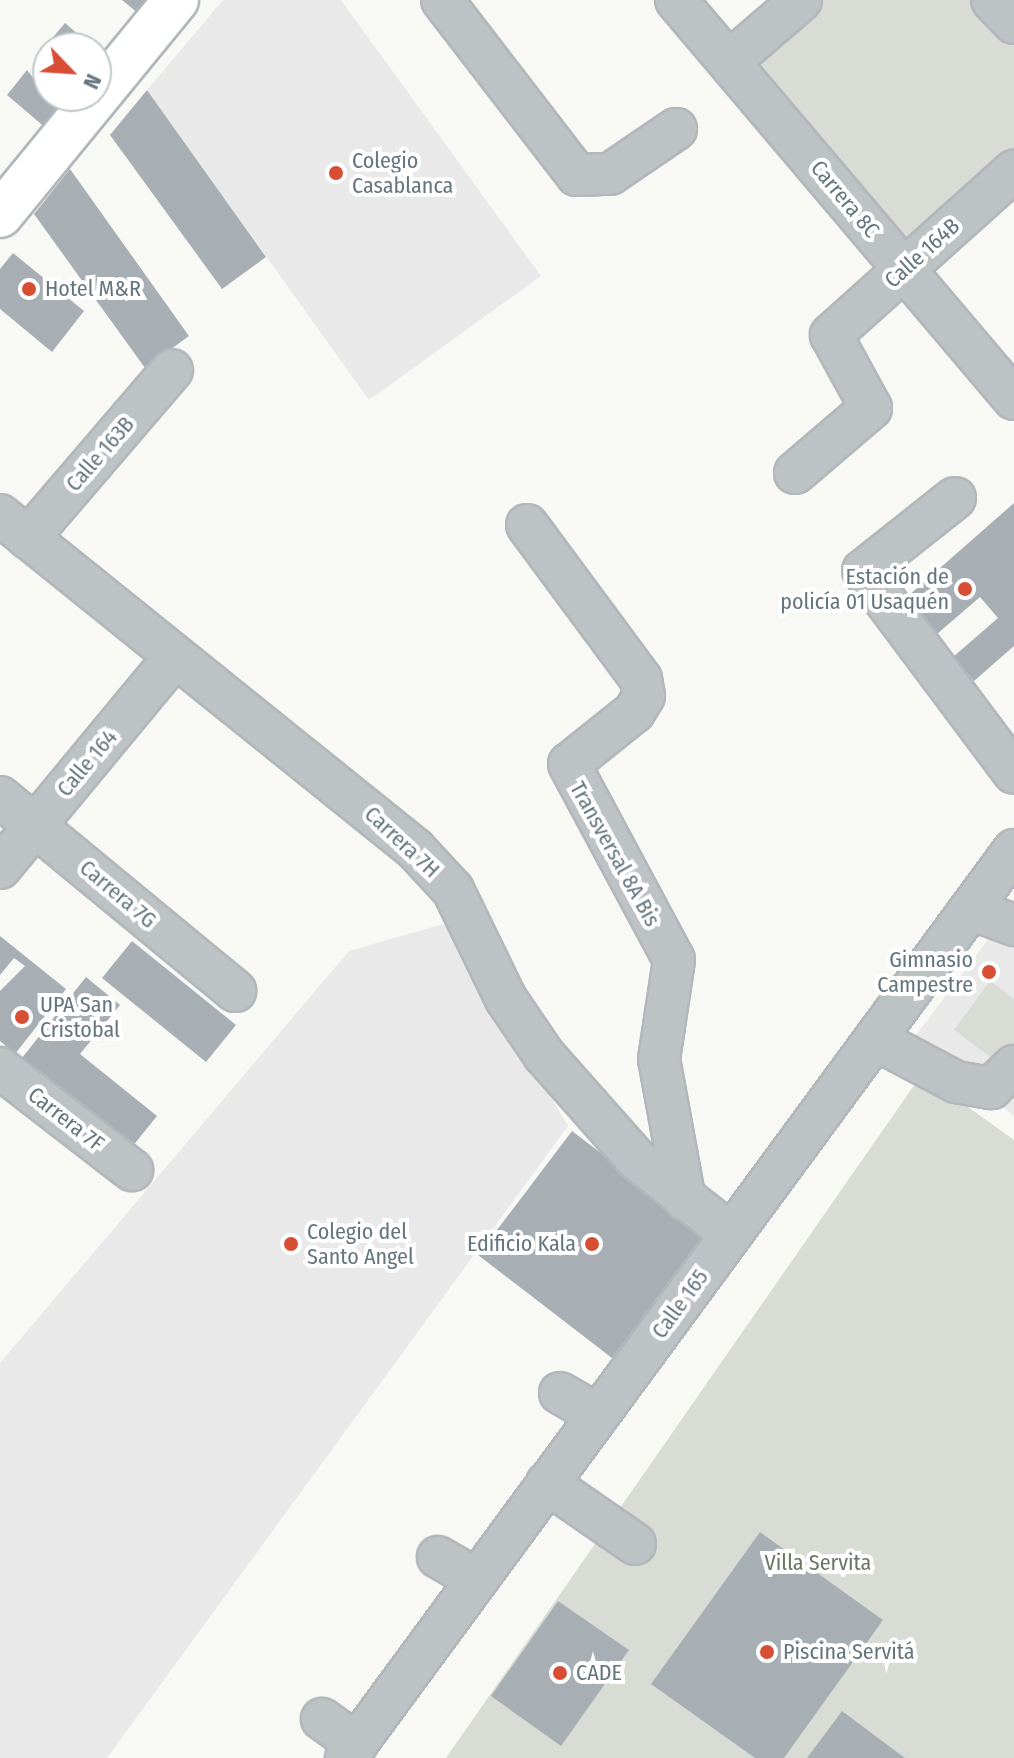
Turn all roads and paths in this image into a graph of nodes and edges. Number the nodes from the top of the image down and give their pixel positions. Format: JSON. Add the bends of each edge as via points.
{"nodes":[{"id":1,"x":176,"y":0,"type":"edge"},
{"id":2,"x":442,"y":0,"type":"edge"},
{"id":3,"x":676,"y":0,"type":"edge"},
{"id":4,"x":801,"y":0,"type":"edge"},
{"id":5,"x":992,"y":0,"type":"edge"},
{"id":6,"x":1014,"y":23,"type":"edge"},
{"id":7,"x":729,"y":62,"type":"junction"},
{"id":8,"x":676,"y":129,"type":"dead end"},
{"id":9,"x":1013,"y":173,"type":"edge"},
{"id":10,"x":0,"y":215,"type":"edge"},
{"id":11,"x":904,"y":269,"type":"junction"},
{"id":12,"x":172,"y":370,"type":"dead end"},
{"id":13,"x":1014,"y":399,"type":"edge"},
{"id":14,"x":795,"y":473,"type":"dead end"},
{"id":15,"x":955,"y":498,"type":"dead end"},
{"id":16,"x":527,"y":525,"type":"dead end"},
{"id":17,"x":14,"y":526,"type":"edge"},
{"id":18,"x":173,"y":659,"type":"junction"},
{"id":19,"x":1014,"y":773,"type":"edge"},
{"id":20,"x":0,"y":797,"type":"edge"},
{"id":21,"x":35,"y":826,"type":"junction"},
{"id":22,"x":1014,"y":850,"type":"edge"},
{"id":23,"x":0,"y":868,"type":"edge"},
{"id":24,"x":971,"y":909,"type":"junction"},
{"id":25,"x":1014,"y":925,"type":"edge"},
{"id":26,"x":235,"y":991,"type":"dead end"},
{"id":27,"x":875,"y":1039,"type":"junction"},
{"id":28,"x":1014,"y":1066,"type":"edge"},
{"id":29,"x":0,"y":1068,"type":"edge"},
{"id":30,"x":132,"y":1170,"type":"dead end"},
{"id":31,"x":685,"y":1200,"type":"junction"},
{"id":32,"x":731,"y":1234,"type":"junction"},
{"id":33,"x":560,"y":1393,"type":"dead end"},
{"id":34,"x":598,"y":1415,"type":"junction"},
{"id":35,"x":547,"y":1483,"type":"junction"},
{"id":36,"x":635,"y":1544,"type":"dead end"},
{"id":37,"x":438,"y":1557,"type":"dead end"},
{"id":38,"x":476,"y":1579,"type":"junction"},
{"id":39,"x":322,"y":1719,"type":"dead end"},
{"id":40,"x":351,"y":1751,"type":"edge"}],
"edges":[{"from":1,"to":10,"type":"main road"},
{"from":2,"to":8,"type":"street","via":[[577,175],[610,174]]},
{"from":3,"to":7,"type":"street","name":"Carrera 8C"},
{"from":4,"to":7,"type":"street"},
{"from":5,"to":6,"type":"street"},
{"from":7,"to":11,"type":"street","name":"Carrera 8C"},
{"from":9,"to":11,"type":"street","name":"Calle 164B"},
{"from":11,"to":13,"type":"street","name":"Carrera 8C"},
{"from":11,"to":14,"type":"street","name":"Calle 164B","via":[[831,335],[871,408]]},
{"from":12,"to":17,"type":"street","name":"Calle 163B"},
{"from":15,"to":19,"type":"street","via":[[863,571]]},
{"from":16,"to":31,"type":"street","name":"Transversal 8A Bis","via":[[641,679],[644,696],[634,712],[569,764],[674,960],[659,1059]]},
{"from":17,"to":18,"type":"street","name":"Carrera 7H"},
{"from":18,"to":21,"type":"street","name":"Calle 164"},
{"from":18,"to":31,"type":"street","name":"Carrera 7H","via":[[415,849],[453,890],[506,999],[544,1055],[635,1158]]},
{"from":20,"to":21,"type":"street","name":"Carrera 7G"},
{"from":21,"to":23,"type":"street","name":"Calle 164"},
{"from":21,"to":26,"type":"street","name":"Carrera 7G"},
{"from":22,"to":24,"type":"street","name":"Calle 165"},
{"from":24,"to":25,"type":"street"},
{"from":24,"to":27,"type":"street","name":"Calle 165"},
{"from":27,"to":28,"type":"street","via":[[956,1082],[991,1088]]},
{"from":27,"to":32,"type":"street","name":"Calle 165"},
{"from":29,"to":30,"type":"street","name":"Carrera 7F"},
{"from":31,"to":32,"type":"street","name":"Carrera 7H"},
{"from":32,"to":34,"type":"street","name":"Calle 165"},
{"from":33,"to":34,"type":"street"},
{"from":34,"to":35,"type":"street","name":"Calle 165"},
{"from":35,"to":36,"type":"street"},
{"from":35,"to":38,"type":"street","name":"Calle 165"},
{"from":37,"to":38,"type":"street"},
{"from":38,"to":40,"type":"street","name":"Calle 165"},
{"from":39,"to":40,"type":"street"}]}
